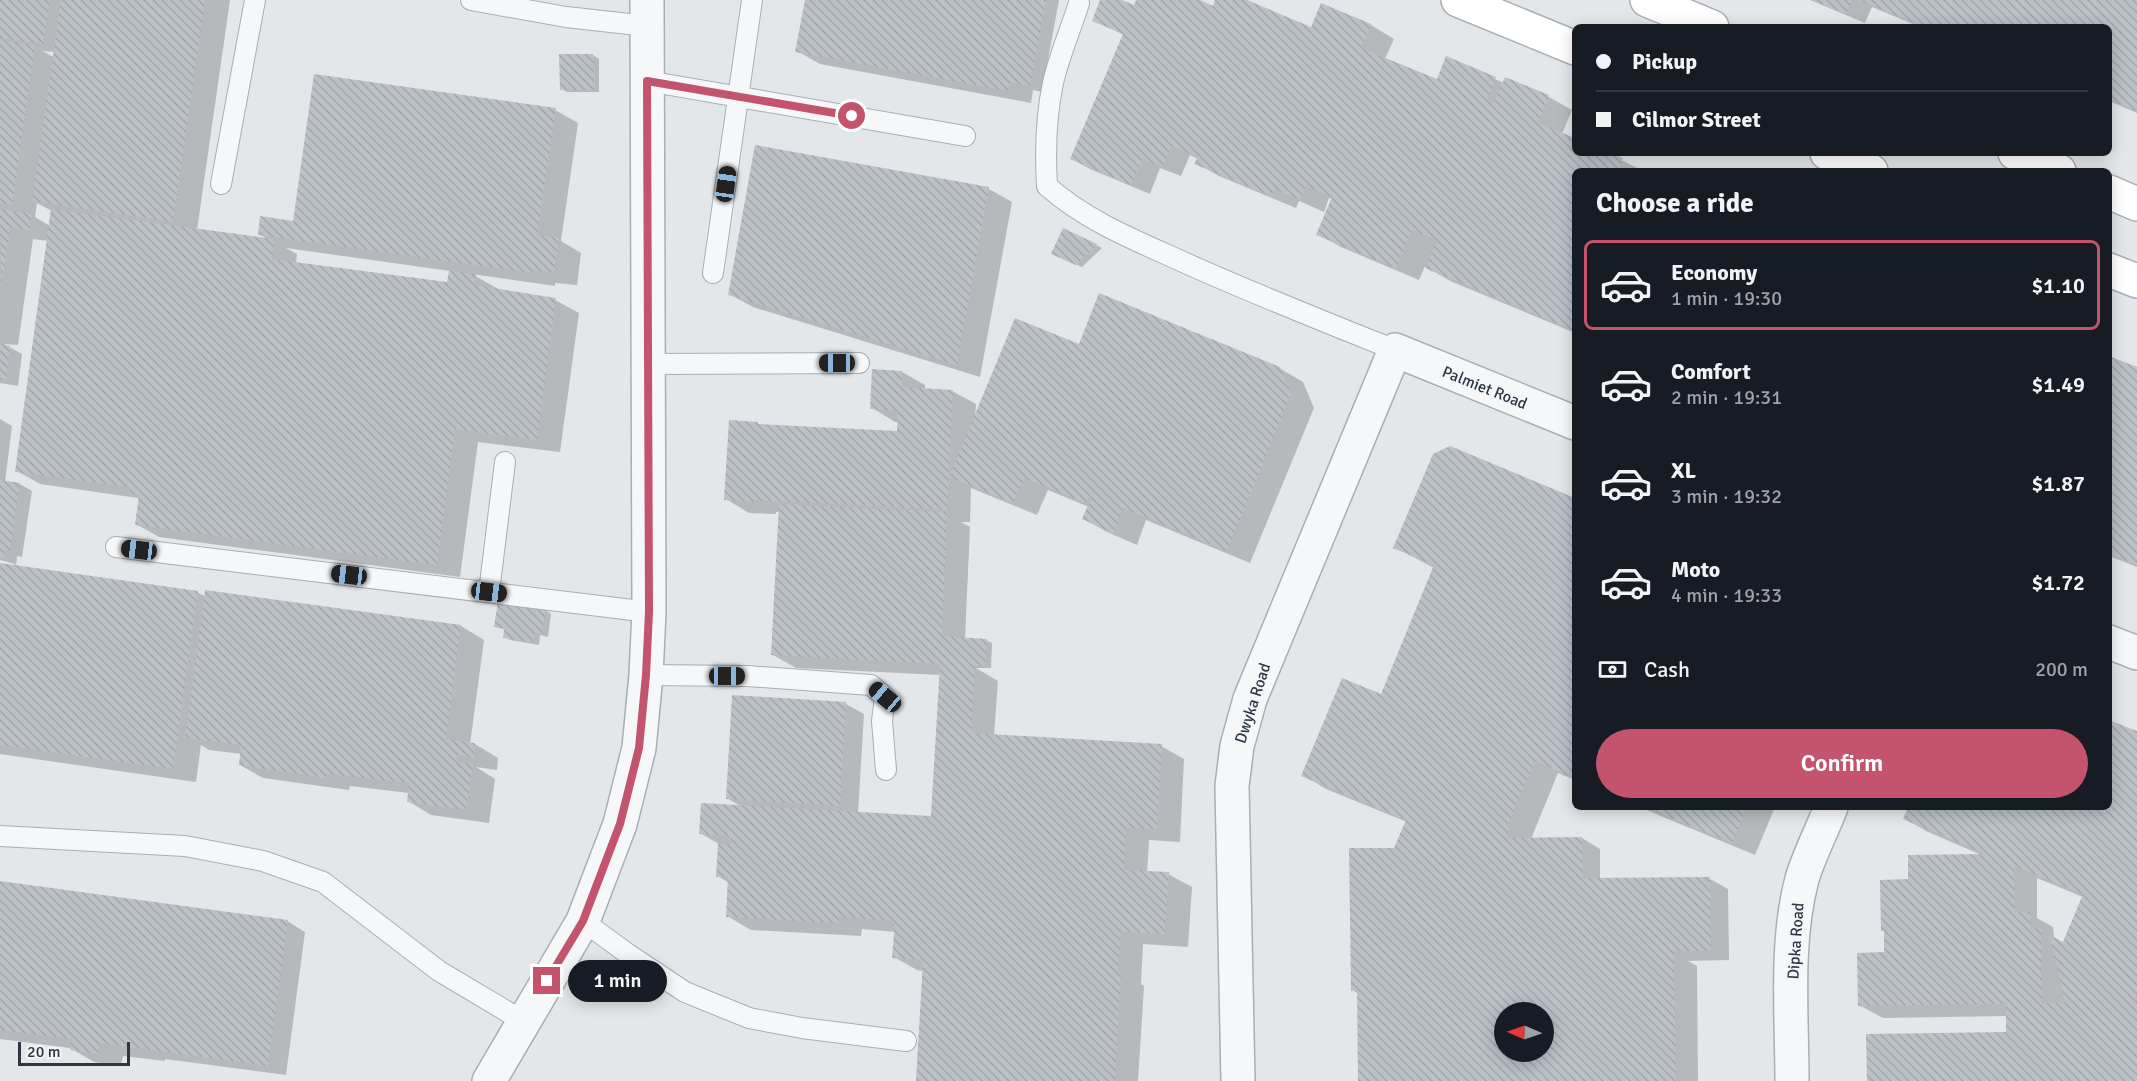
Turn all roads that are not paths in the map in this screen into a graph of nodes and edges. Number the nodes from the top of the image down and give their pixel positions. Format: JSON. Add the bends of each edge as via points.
{"nodes":[{"id":1,"x":255,"y":0,"type":"edge"},
{"id":2,"x":471,"y":0,"type":"edge"},
{"id":3,"x":752,"y":0,"type":"edge"},
{"id":4,"x":1458,"y":0,"type":"edge"},
{"id":5,"x":1647,"y":0,"type":"edge"},
{"id":6,"x":1079,"y":3,"type":"dead end"},
{"id":7,"x":647,"y":13,"type":"edge"},
{"id":8,"x":1705,"y":24,"type":"edge"},
{"id":9,"x":1572,"y":47,"type":"edge"},
{"id":10,"x":647,"y":81,"type":"junction"},
{"id":11,"x":739,"y":95,"type":"junction"},
{"id":12,"x":965,"y":136,"type":"dead end"},
{"id":13,"x":1834,"y":156,"type":"edge"},
{"id":14,"x":2022,"y":156,"type":"edge"},
{"id":15,"x":1864,"y":168,"type":"edge"},
{"id":16,"x":2052,"y":168,"type":"edge"},
{"id":17,"x":222,"y":184,"type":"dead end"},
{"id":18,"x":2112,"y":193,"type":"edge"},
{"id":19,"x":2137,"y":204,"type":"edge"},
{"id":20,"x":2112,"y":271,"type":"edge"},
{"id":21,"x":713,"y":273,"type":"dead end"},
{"id":22,"x":2137,"y":281,"type":"edge"},
{"id":23,"x":1395,"y":350,"type":"junction"},
{"id":24,"x":859,"y":363,"type":"dead end"},
{"id":25,"x":648,"y":364,"type":"junction"},
{"id":26,"x":1572,"y":422,"type":"edge"},
{"id":27,"x":505,"y":462,"type":"dead end"},
{"id":28,"x":116,"y":547,"type":"dead end"},
{"id":29,"x":489,"y":592,"type":"junction"},
{"id":30,"x":649,"y":612,"type":"junction"},
{"id":31,"x":2112,"y":643,"type":"edge"},
{"id":32,"x":2137,"y":653,"type":"edge"},
{"id":33,"x":646,"y":675,"type":"junction"},
{"id":34,"x":886,"y":770,"type":"dead end"},
{"id":35,"x":1830,"y":810,"type":"edge"},
{"id":36,"x":0,"y":836,"type":"edge"},
{"id":37,"x":583,"y":921,"type":"junction"},
{"id":38,"x":523,"y":1021,"type":"junction"},
{"id":39,"x":906,"y":1041,"type":"dead end"},
{"id":40,"x":489,"y":1081,"type":"edge"},
{"id":41,"x":1238,"y":1081,"type":"edge"},
{"id":42,"x":1792,"y":1081,"type":"edge"}],
"edges":[{"from":1,"to":17,"type":"lane"},
{"from":2,"to":7,"type":"lane","via":[[566,17]]},
{"from":3,"to":11,"type":"lane"},
{"from":4,"to":9,"type":"main road"},
{"from":5,"to":8,"type":"main road"},
{"from":6,"to":23,"type":"lane","via":[[1053,82],[1047,186],[1110,229],[1212,276]]},
{"from":7,"to":10,"type":"street"},
{"from":10,"to":11,"type":"lane"},
{"from":10,"to":25,"type":"street"},
{"from":11,"to":12,"type":"lane"},
{"from":11,"to":21,"type":"lane"},
{"from":13,"to":15,"type":"main road"},
{"from":14,"to":16,"type":"main road"},
{"from":18,"to":19,"type":"main road"},
{"from":20,"to":22,"type":"main road"},
{"from":23,"to":26,"type":"street","name":"Palmiet Road"},
{"from":23,"to":41,"type":"street","name":"Dwyka Road","via":[[1250,699],[1237,746],[1232,786]]},
{"from":24,"to":25,"type":"lane"},
{"from":25,"to":30,"type":"street"},
{"from":27,"to":29,"type":"lane"},
{"from":28,"to":29,"type":"lane"},
{"from":29,"to":30,"type":"lane"},
{"from":30,"to":33,"type":"street"},
{"from":31,"to":32,"type":"street"},
{"from":33,"to":34,"type":"lane","via":[[747,676],[871,686],[885,697],[882,721]]},
{"from":33,"to":37,"type":"street","via":[[639,748],[620,824]]},
{"from":35,"to":42,"type":"street","name":"Dipka Road","via":[[1802,877],[1795,910]]},
{"from":36,"to":38,"type":"lane","via":[[185,846],[273,864],[323,882],[439,971]]},
{"from":37,"to":38,"type":"street"},
{"from":37,"to":39,"type":"lane","via":[[685,992],[749,1018]]},
{"from":38,"to":40,"type":"street"}]}
